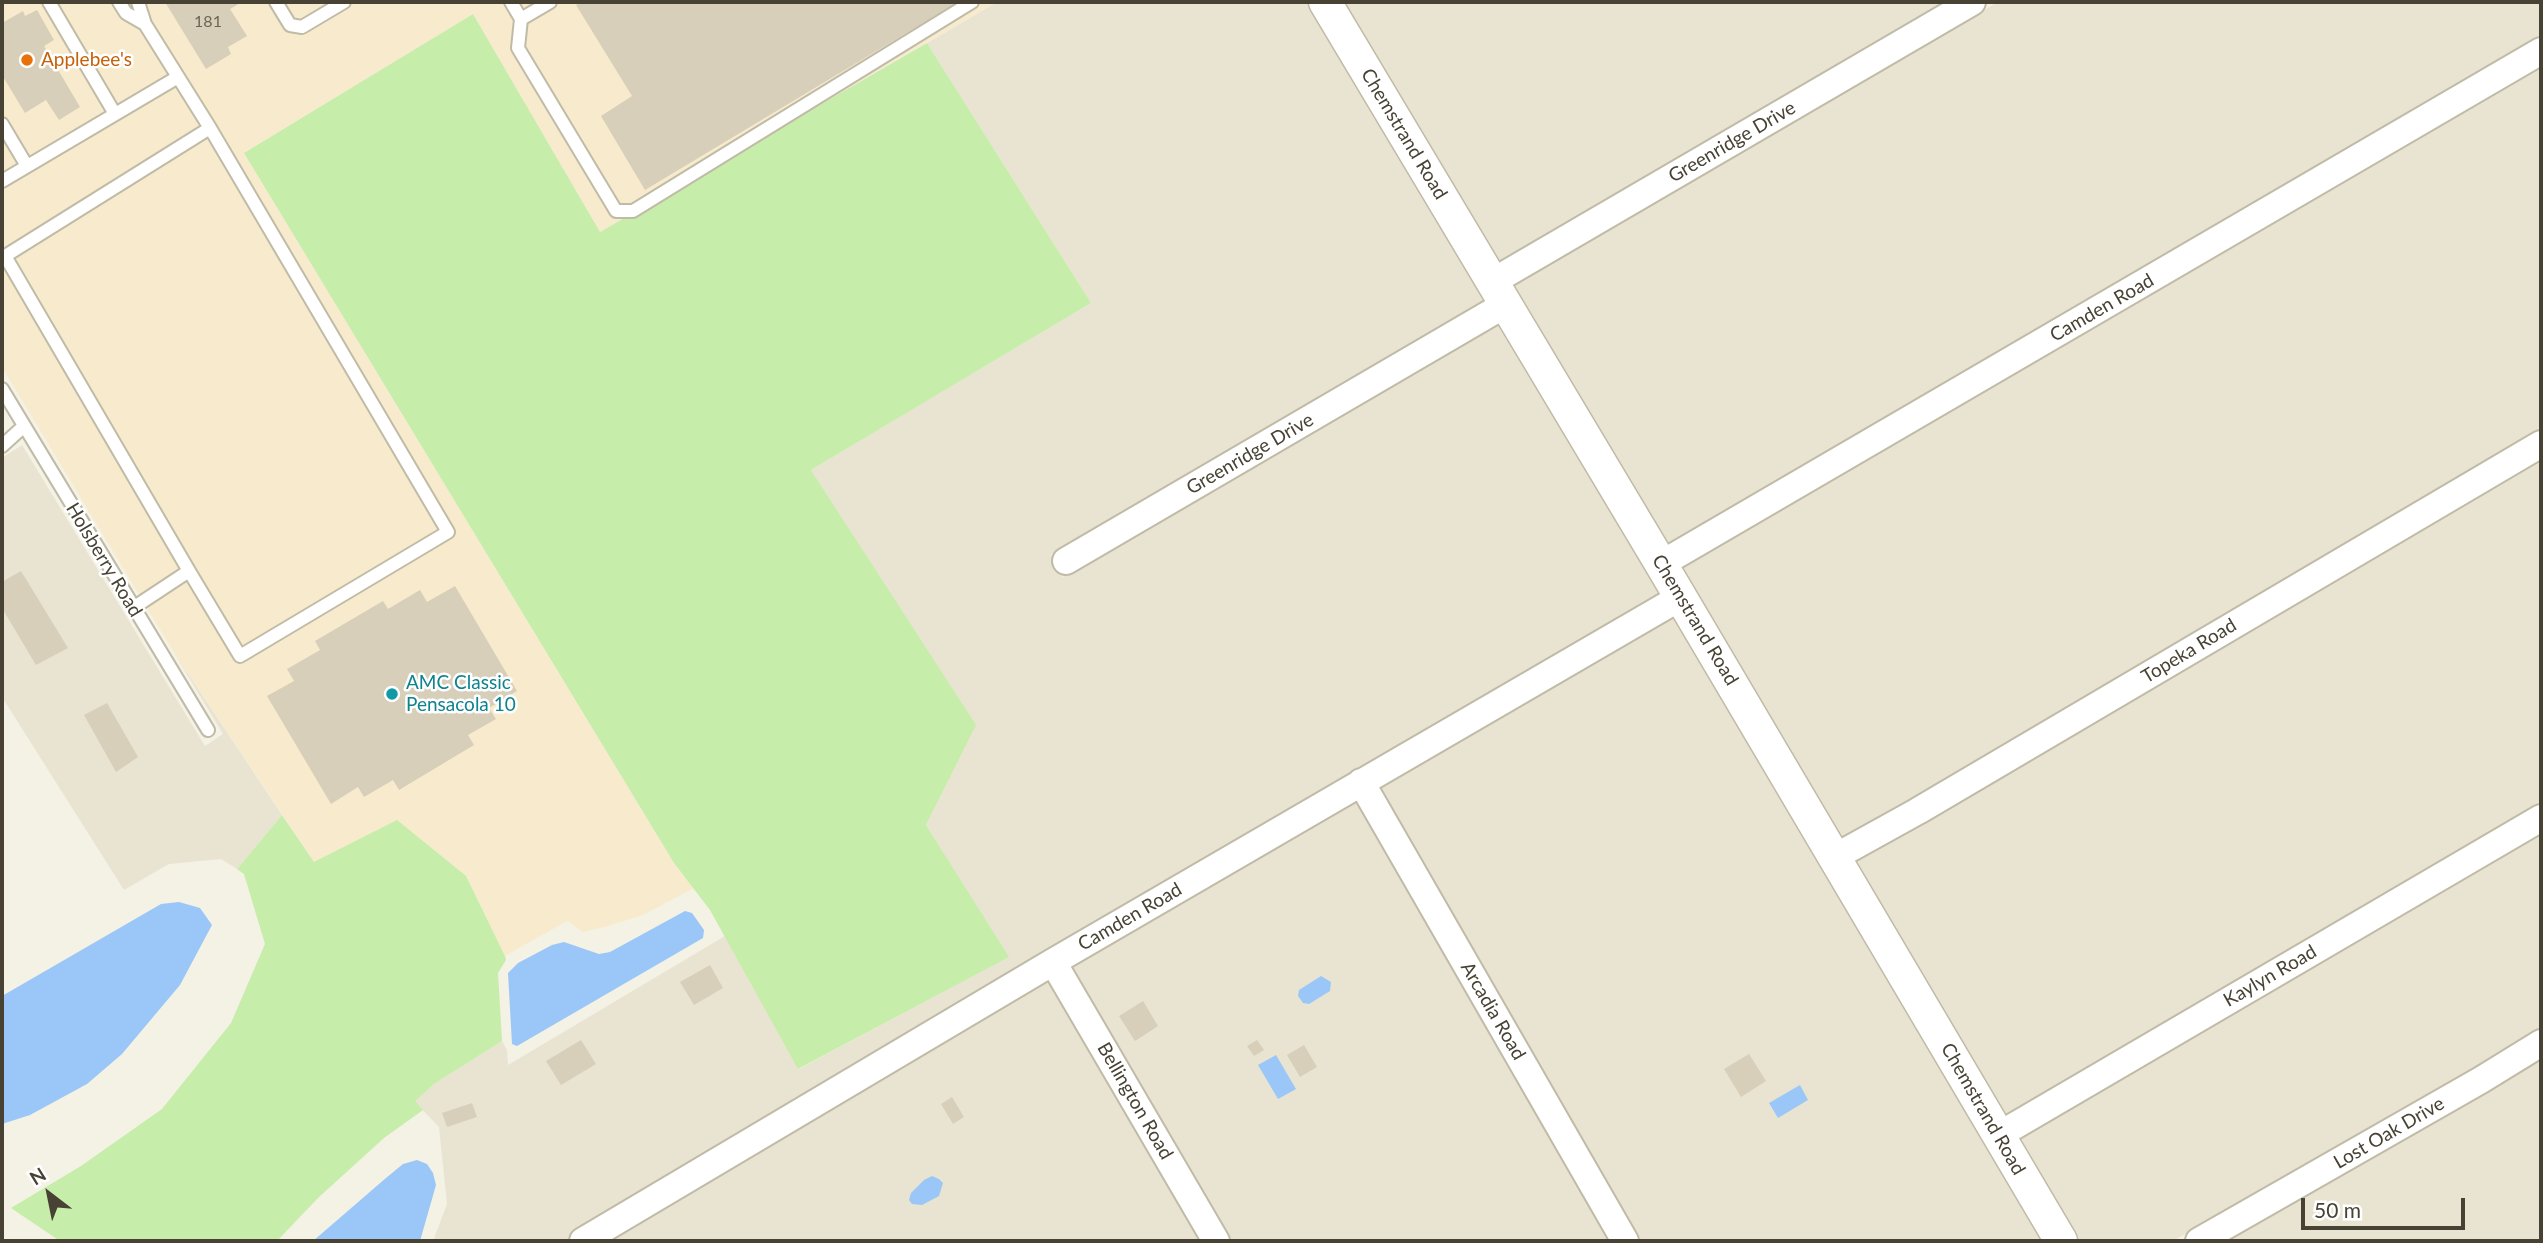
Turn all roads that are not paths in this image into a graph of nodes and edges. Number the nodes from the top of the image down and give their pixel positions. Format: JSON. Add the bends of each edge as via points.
{"nodes":[{"id":1,"x":50,"y":2,"type":"edge"},
{"id":2,"x":119,"y":2,"type":"edge"},
{"id":3,"x":138,"y":2,"type":"edge"},
{"id":4,"x":276,"y":2,"type":"edge"},
{"id":5,"x":344,"y":2,"type":"edge"},
{"id":6,"x":511,"y":2,"type":"edge"},
{"id":7,"x":550,"y":2,"type":"edge"},
{"id":8,"x":972,"y":2,"type":"edge"},
{"id":9,"x":1325,"y":2,"type":"edge"},
{"id":10,"x":1972,"y":2,"type":"edge"},
{"id":11,"x":521,"y":19,"type":"junction"},
{"id":12,"x":145,"y":24,"type":"junction"},
{"id":13,"x":2541,"y":51,"type":"edge"},
{"id":14,"x":178,"y":77,"type":"junction"},
{"id":15,"x":115,"y":114,"type":"junction"},
{"id":16,"x":2,"y":124,"type":"edge"},
{"id":17,"x":210,"y":128,"type":"junction"},
{"id":18,"x":27,"y":166,"type":"junction"},
{"id":19,"x":2,"y":181,"type":"edge"},
{"id":20,"x":3,"y":257,"type":"edge"},
{"id":21,"x":1499,"y":293,"type":"junction"},
{"id":22,"x":2,"y":389,"type":"edge"},
{"id":23,"x":24,"y":426,"type":"junction"},
{"id":24,"x":2541,"y":444,"type":"edge"},
{"id":25,"x":2,"y":446,"type":"edge"},
{"id":26,"x":1066,"y":561,"type":"dead end"},
{"id":27,"x":1661,"y":564,"type":"junction"},
{"id":28,"x":188,"y":571,"type":"junction"},
{"id":29,"x":1681,"y":597,"type":"junction"},
{"id":30,"x":133,"y":608,"type":"junction"},
{"id":31,"x":208,"y":730,"type":"dead end"},
{"id":32,"x":1361,"y":782,"type":"junction"},
{"id":33,"x":2541,"y":818,"type":"edge"},
{"id":34,"x":1835,"y":857,"type":"junction"},
{"id":35,"x":1054,"y":962,"type":"junction"},
{"id":36,"x":2541,"y":1043,"type":"edge"},
{"id":37,"x":1999,"y":1135,"type":"junction"},
{"id":38,"x":583,"y":1241,"type":"edge"},
{"id":39,"x":1216,"y":1241,"type":"edge"},
{"id":40,"x":1625,"y":1241,"type":"edge"},
{"id":41,"x":2061,"y":1241,"type":"edge"},
{"id":42,"x":2199,"y":1241,"type":"edge"}],
"edges":[{"from":1,"to":15,"type":"lane"},
{"from":2,"to":12,"type":"lane","via":[[126,13]]},
{"from":3,"to":12,"type":"lane"},
{"from":4,"to":5,"type":"lane","via":[[290,25],[302,27]]},
{"from":6,"to":11,"type":"lane"},
{"from":7,"to":11,"type":"lane"},
{"from":8,"to":11,"type":"lane","via":[[633,211],[616,211],[518,48]]},
{"from":9,"to":21,"type":"street","name":"Chemstrand Road"},
{"from":10,"to":21,"type":"street","name":"Greenridge Drive"},
{"from":12,"to":14,"type":"lane"},
{"from":13,"to":27,"type":"street","name":"Camden Road"},
{"from":14,"to":15,"type":"lane"},
{"from":14,"to":17,"type":"lane"},
{"from":15,"to":18,"type":"lane"},
{"from":16,"to":18,"type":"lane"},
{"from":17,"to":20,"type":"lane"},
{"from":17,"to":28,"type":"lane","via":[[448,532],[240,656]]},
{"from":18,"to":19,"type":"lane"},
{"from":20,"to":28,"type":"lane"},
{"from":21,"to":26,"type":"street","name":"Greenridge Drive"},
{"from":21,"to":27,"type":"street","name":"Chemstrand Road"},
{"from":22,"to":23,"type":"lane","name":"Holsberry Road"},
{"from":23,"to":25,"type":"lane"},
{"from":23,"to":30,"type":"lane","name":"Holsberry Road"},
{"from":24,"to":34,"type":"street","name":"Topeka Road"},
{"from":27,"to":29,"type":"street","name":"Chemstrand Road"},
{"from":28,"to":30,"type":"lane"},
{"from":29,"to":32,"type":"street","name":"Camden Road"},
{"from":29,"to":34,"type":"street","name":"Chemstrand Road"},
{"from":30,"to":31,"type":"lane","name":"Holsberry Road"},
{"from":32,"to":35,"type":"street","name":"Camden Road"},
{"from":32,"to":40,"type":"street","name":"Arcadia Road"},
{"from":33,"to":37,"type":"street","name":"Kaylyn Road"},
{"from":34,"to":37,"type":"street","name":"Chemstrand Road"},
{"from":35,"to":38,"type":"street","name":"Camden Road"},
{"from":35,"to":39,"type":"street","name":"Bellington Road"},
{"from":36,"to":42,"type":"street","name":"Lost Oak Drive"},
{"from":37,"to":41,"type":"street","name":"Chemstrand Road"}]}
